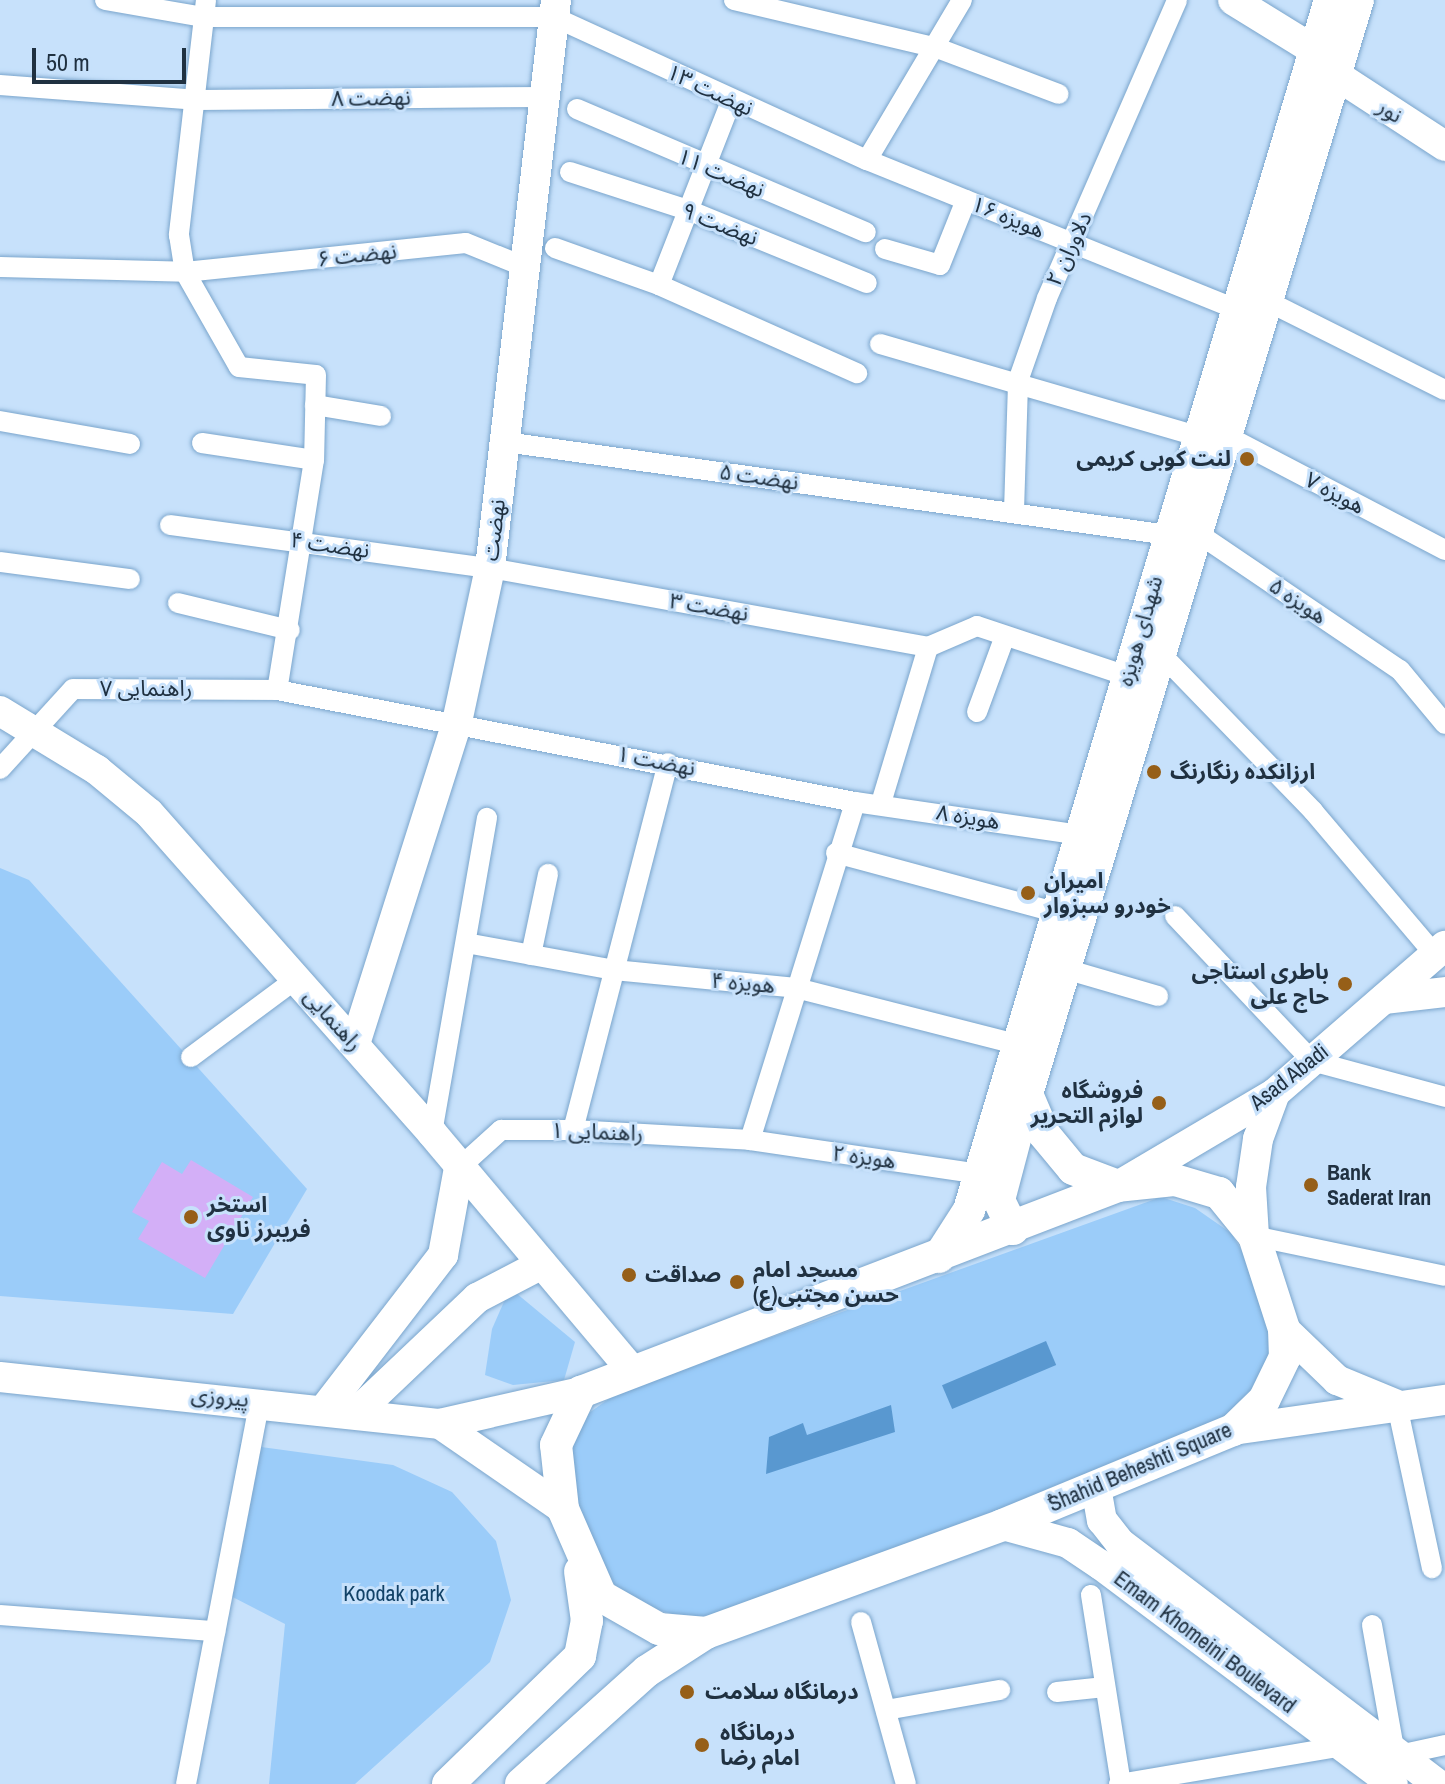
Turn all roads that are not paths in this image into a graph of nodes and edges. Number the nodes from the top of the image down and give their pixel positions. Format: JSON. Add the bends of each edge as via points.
{"nodes":[{"id":1,"x":105,"y":0,"type":"edge"},
{"id":2,"x":734,"y":0,"type":"edge"},
{"id":3,"x":962,"y":0,"type":"edge"},
{"id":4,"x":1177,"y":0,"type":"edge"},
{"id":5,"x":1233,"y":0,"type":"edge"},
{"id":6,"x":1330,"y":0,"type":"edge"},
{"id":7,"x":1358,"y":0,"type":"edge"},
{"id":8,"x":204,"y":8,"type":"edge"},
{"id":9,"x":555,"y":8,"type":"edge"},
{"id":10,"x":937,"y":48,"type":"junction"},
{"id":11,"x":1314,"y":50,"type":"junction"},
{"id":12,"x":1336,"y":75,"type":"junction"},
{"id":13,"x":0,"y":85,"type":"edge"},
{"id":14,"x":1059,"y":94,"type":"dead end"},
{"id":15,"x":545,"y":97,"type":"junction"},
{"id":16,"x":198,"y":100,"type":"junction"},
{"id":17,"x":731,"y":101,"type":"junction"},
{"id":18,"x":577,"y":109,"type":"dead end"},
{"id":19,"x":1445,"y":146,"type":"edge"},
{"id":20,"x":867,"y":160,"type":"junction"},
{"id":21,"x":705,"y":168,"type":"junction"},
{"id":22,"x":570,"y":172,"type":"dead end"},
{"id":23,"x":966,"y":200,"type":"junction"},
{"id":24,"x":688,"y":210,"type":"junction"},
{"id":25,"x":866,"y":232,"type":"dead end"},
{"id":26,"x":1074,"y":244,"type":"junction"},
{"id":27,"x":555,"y":248,"type":"dead end"},
{"id":28,"x":885,"y":249,"type":"dead end"},
{"id":29,"x":0,"y":267,"type":"edge"},
{"id":30,"x":525,"y":267,"type":"junction"},
{"id":31,"x":185,"y":272,"type":"junction"},
{"id":32,"x":867,"y":283,"type":"dead end"},
{"id":33,"x":659,"y":285,"type":"junction"},
{"id":34,"x":1252,"y":305,"type":"junction"},
{"id":35,"x":880,"y":344,"type":"dead end"},
{"id":36,"x":857,"y":373,"type":"dead end"},
{"id":37,"x":1018,"y":381,"type":"junction"},
{"id":38,"x":1445,"y":390,"type":"edge"},
{"id":39,"x":315,"y":405,"type":"junction"},
{"id":40,"x":381,"y":416,"type":"dead end"},
{"id":41,"x":0,"y":421,"type":"edge"},
{"id":42,"x":1213,"y":436,"type":"junction"},
{"id":43,"x":505,"y":442,"type":"junction"},
{"id":44,"x":202,"y":443,"type":"dead end"},
{"id":45,"x":130,"y":444,"type":"dead end"},
{"id":46,"x":314,"y":460,"type":"junction"},
{"id":47,"x":1014,"y":511,"type":"junction"},
{"id":48,"x":170,"y":525,"type":"dead end"},
{"id":49,"x":1182,"y":534,"type":"junction"},
{"id":50,"x":297,"y":540,"type":"junction"},
{"id":51,"x":1445,"y":550,"type":"edge"},
{"id":52,"x":0,"y":562,"type":"edge"},
{"id":53,"x":490,"y":568,"type":"junction"},
{"id":54,"x":130,"y":579,"type":"dead end"},
{"id":55,"x":178,"y":603,"type":"dead end"},
{"id":56,"x":290,"y":630,"type":"junction"},
{"id":57,"x":1005,"y":636,"type":"junction"},
{"id":58,"x":928,"y":647,"type":"junction"},
{"id":59,"x":1161,"y":654,"type":"junction"},
{"id":60,"x":1127,"y":676,"type":"junction"},
{"id":61,"x":277,"y":690,"type":"junction"},
{"id":62,"x":977,"y":712,"type":"dead end"},
{"id":63,"x":1,"y":714,"type":"edge"},
{"id":64,"x":457,"y":722,"type":"junction"},
{"id":65,"x":1445,"y":724,"type":"edge"},
{"id":66,"x":36,"y":732,"type":"junction"},
{"id":67,"x":668,"y":763,"type":"junction"},
{"id":68,"x":0,"y":769,"type":"edge"},
{"id":69,"x":855,"y":802,"type":"junction"},
{"id":70,"x":881,"y":803,"type":"junction"},
{"id":71,"x":487,"y":818,"type":"dead end"},
{"id":72,"x":1082,"y":835,"type":"junction"},
{"id":73,"x":836,"y":853,"type":"junction"},
{"id":74,"x":548,"y":874,"type":"dead end"},
{"id":75,"x":1054,"y":912,"type":"junction"},
{"id":76,"x":1175,"y":916,"type":"dead end"},
{"id":77,"x":466,"y":943,"type":"junction"},
{"id":78,"x":1440,"y":950,"type":"edge"},
{"id":79,"x":531,"y":955,"type":"junction"},
{"id":80,"x":1065,"y":969,"type":"junction"},
{"id":81,"x":614,"y":970,"type":"junction"},
{"id":82,"x":296,"y":979,"type":"junction"},
{"id":83,"x":796,"y":988,"type":"junction"},
{"id":84,"x":1445,"y":992,"type":"edge"},
{"id":85,"x":1158,"y":996,"type":"dead end"},
{"id":86,"x":1384,"y":999,"type":"junction"},
{"id":87,"x":355,"y":1044,"type":"junction"},
{"id":88,"x":1016,"y":1044,"type":"junction"},
{"id":89,"x":191,"y":1057,"type":"dead end"},
{"id":90,"x":1312,"y":1061,"type":"junction"},
{"id":91,"x":1275,"y":1093,"type":"junction"},
{"id":92,"x":1027,"y":1094,"type":"junction"},
{"id":93,"x":1445,"y":1097,"type":"edge"},
{"id":94,"x":573,"y":1130,"type":"junction"},
{"id":95,"x":432,"y":1133,"type":"junction"},
{"id":96,"x":750,"y":1140,"type":"junction"},
{"id":97,"x":459,"y":1168,"type":"junction"},
{"id":98,"x":979,"y":1174,"type":"junction"},
{"id":99,"x":1118,"y":1186,"type":"junction"},
{"id":100,"x":984,"y":1205,"type":"junction"},
{"id":101,"x":1013,"y":1229,"type":"junction"},
{"id":102,"x":1254,"y":1236,"type":"junction"},
{"id":103,"x":939,"y":1257,"type":"junction"},
{"id":104,"x":542,"y":1264,"type":"junction"},
{"id":105,"x":1445,"y":1276,"type":"edge"},
{"id":106,"x":1284,"y":1329,"type":"junction"},
{"id":107,"x":631,"y":1369,"type":"junction"},
{"id":108,"x":0,"y":1377,"type":"edge"},
{"id":109,"x":581,"y":1392,"type":"junction"},
{"id":110,"x":1445,"y":1400,"type":"edge"},
{"id":111,"x":260,"y":1401,"type":"junction"},
{"id":112,"x":1397,"y":1405,"type":"junction"},
{"id":113,"x":326,"y":1407,"type":"junction"},
{"id":114,"x":357,"y":1412,"type":"junction"},
{"id":115,"x":440,"y":1424,"type":"junction"},
{"id":116,"x":1233,"y":1430,"type":"junction"},
{"id":117,"x":1096,"y":1487,"type":"junction"},
{"id":118,"x":563,"y":1509,"type":"junction"},
{"id":119,"x":1003,"y":1525,"type":"junction"},
{"id":120,"x":575,"y":1540,"type":"junction"},
{"id":121,"x":1432,"y":1568,"type":"dead end"},
{"id":122,"x":1091,"y":1595,"type":"dead end"},
{"id":123,"x":0,"y":1615,"type":"edge"},
{"id":124,"x":861,"y":1622,"type":"dead end"},
{"id":125,"x":1372,"y":1625,"type":"dead end"},
{"id":126,"x":215,"y":1631,"type":"junction"},
{"id":127,"x":706,"y":1633,"type":"junction"},
{"id":128,"x":1237,"y":1649,"type":"junction"},
{"id":129,"x":1105,"y":1687,"type":"junction"},
{"id":130,"x":1000,"y":1690,"type":"dead end"},
{"id":131,"x":1057,"y":1692,"type":"dead end"},
{"id":132,"x":886,"y":1710,"type":"junction"},
{"id":133,"x":1445,"y":1745,"type":"edge"},
{"id":134,"x":1344,"y":1746,"type":"junction"},
{"id":135,"x":1395,"y":1763,"type":"edge"},
{"id":136,"x":186,"y":1784,"type":"edge"},
{"id":137,"x":448,"y":1784,"type":"edge"},
{"id":138,"x":521,"y":1784,"type":"edge"},
{"id":139,"x":906,"y":1784,"type":"edge"},
{"id":140,"x":1120,"y":1784,"type":"edge"},
{"id":141,"x":1438,"y":1784,"type":"edge"}],
"edges":[{"from":1,"to":8,"type":"street"},
{"from":2,"to":10,"type":"street"},
{"from":3,"to":10,"type":"street"},
{"from":4,"to":26,"type":"street","name":"دلاوران ۲"},
{"from":5,"to":11,"type":"street"},
{"from":6,"to":11,"type":"main road","name":"شهدای هویزه"},
{"from":7,"to":12,"type":"main road","name":"شهدای هویزه"},
{"from":8,"to":9,"type":"street"},
{"from":8,"to":16,"type":"street"},
{"from":9,"to":15,"type":"street","name":"نهضت"},
{"from":9,"to":17,"type":"street","name":"نهضت ۱۳"},
{"from":10,"to":14,"type":"street"},
{"from":10,"to":20,"type":"street"},
{"from":11,"to":34,"type":"main road","name":"شهدای هویزه"},
{"from":12,"to":19,"type":"street","name":"نور"},
{"from":12,"to":34,"type":"main road","name":"شهدای هویزه"},
{"from":13,"to":16,"type":"street","name":"نهضت ۸"},
{"from":15,"to":16,"type":"street","name":"نهضت ۸"},
{"from":15,"to":30,"type":"street","name":"نهضت"},
{"from":16,"to":31,"type":"street","via":[[179,235]]},
{"from":17,"to":20,"type":"street","name":"نهضت ۱۳"},
{"from":17,"to":21,"type":"street"},
{"from":18,"to":21,"type":"street","name":"نهضت ۱۱"},
{"from":20,"to":23,"type":"street","name":"هویزه ۱۶"},
{"from":21,"to":24,"type":"street"},
{"from":21,"to":25,"type":"street","name":"نهضت ۱۱"},
{"from":22,"to":24,"type":"street","name":"نهضت ۹"},
{"from":23,"to":26,"type":"street","name":"هویزه ۱۶"},
{"from":23,"to":28,"type":"street","via":[[940,265]]},
{"from":24,"to":32,"type":"street","name":"نهضت ۹"},
{"from":24,"to":33,"type":"street"},
{"from":26,"to":34,"type":"street","name":"هویزه ۱۶"},
{"from":26,"to":37,"type":"street","name":"دلاوران ۲"},
{"from":27,"to":33,"type":"street"},
{"from":29,"to":31,"type":"street","name":"نهضت ۶"},
{"from":30,"to":31,"type":"street","name":"نهضت ۶","via":[[466,243]]},
{"from":30,"to":43,"type":"street","name":"نهضت"},
{"from":31,"to":39,"type":"street","via":[[239,367],[316,375]]},
{"from":33,"to":36,"type":"street"},
{"from":34,"to":38,"type":"street","name":"هویزه ۱۶"},
{"from":34,"to":42,"type":"main road","name":"شهدای هویزه"},
{"from":35,"to":37,"type":"street","name":"هویزه ۷"},
{"from":37,"to":42,"type":"street","name":"هویزه ۷"},
{"from":37,"to":47,"type":"street","name":"دلاوران ۲"},
{"from":39,"to":40,"type":"street"},
{"from":39,"to":46,"type":"street"},
{"from":41,"to":45,"type":"street"},
{"from":42,"to":49,"type":"main road","name":"شهدای هویزه"},
{"from":42,"to":51,"type":"street","name":"هویزه ۷"},
{"from":43,"to":47,"type":"street","name":"نهضت ۵"},
{"from":43,"to":53,"type":"street","name":"نهضت"},
{"from":44,"to":46,"type":"street"},
{"from":46,"to":50,"type":"street"},
{"from":47,"to":49,"type":"street","name":"نهضت ۵"},
{"from":48,"to":50,"type":"street","name":"نهضت ۴"},
{"from":49,"to":59,"type":"main road","name":"شهدای هویزه"},
{"from":49,"to":60,"type":"main road","name":"شهدای هویزه"},
{"from":49,"to":65,"type":"street","name":"هویزه ۵","via":[[1400,670]]},
{"from":50,"to":53,"type":"street","name":"نهضت ۴"},
{"from":50,"to":56,"type":"street"},
{"from":52,"to":54,"type":"street"},
{"from":53,"to":58,"type":"street","name":"نهضت ۳"},
{"from":53,"to":64,"type":"street","name":"نهضت"},
{"from":55,"to":56,"type":"street"},
{"from":56,"to":61,"type":"street"},
{"from":57,"to":58,"type":"street","via":[[977,626]]},
{"from":57,"to":60,"type":"street"},
{"from":57,"to":62,"type":"street"},
{"from":58,"to":70,"type":"street"},
{"from":59,"to":78,"type":"street"},
{"from":59,"to":80,"type":"main road","name":"شهدای هویزه"},
{"from":60,"to":72,"type":"main road","name":"شهدای هویزه"},
{"from":61,"to":64,"type":"street","name":"راهنمایی ۷"},
{"from":61,"to":66,"type":"street","name":"راهنمایی ۷","via":[[73,689]]},
{"from":63,"to":66,"type":"street","name":"راهنمایی"},
{"from":64,"to":67,"type":"street","name":"نهضت ۱"},
{"from":64,"to":87,"type":"street","name":"نهضت"},
{"from":66,"to":68,"type":"street","name":"راهنمایی ۷"},
{"from":66,"to":82,"type":"street","name":"راهنمایی","via":[[97,770],[149,813]]},
{"from":67,"to":69,"type":"street","name":"نهضت ۱"},
{"from":67,"to":81,"type":"street"},
{"from":69,"to":70,"type":"street","name":"هویزه ۸"},
{"from":69,"to":73,"type":"street"},
{"from":70,"to":72,"type":"street","name":"هویزه ۸"},
{"from":71,"to":77,"type":"street"},
{"from":72,"to":75,"type":"main road","name":"شهدای هویزه"},
{"from":73,"to":75,"type":"street"},
{"from":73,"to":83,"type":"street"},
{"from":74,"to":79,"type":"street"},
{"from":75,"to":88,"type":"main road","name":"شهدای هویزه"},
{"from":76,"to":90,"type":"street"},
{"from":77,"to":79,"type":"street","name":"هویزه ۴"},
{"from":77,"to":95,"type":"street"},
{"from":78,"to":86,"type":"street","name":"Asad Abadi"},
{"from":79,"to":81,"type":"street","name":"هویزه ۴"},
{"from":80,"to":85,"type":"street"},
{"from":80,"to":92,"type":"main road","name":"شهدای هویزه"},
{"from":81,"to":83,"type":"street","name":"هویزه ۴"},
{"from":81,"to":94,"type":"street"},
{"from":82,"to":87,"type":"street","name":"راهنمایی"},
{"from":82,"to":89,"type":"street"},
{"from":83,"to":88,"type":"street","name":"هویزه ۴"},
{"from":83,"to":96,"type":"street"},
{"from":84,"to":86,"type":"street"},
{"from":86,"to":90,"type":"street","name":"Asad Abadi"},
{"from":87,"to":95,"type":"street","name":"راهنمایی"},
{"from":88,"to":98,"type":"main road","name":"شهدای هویزه"},
{"from":90,"to":91,"type":"street","name":"Asad Abadi"},
{"from":90,"to":93,"type":"street"},
{"from":91,"to":99,"type":"street","name":"Asad Abadi"},
{"from":91,"to":102,"type":"street","via":[[1258,1139],[1251,1187]]},
{"from":92,"to":99,"type":"main road","via":[[1044,1134],[1073,1169]]},
{"from":92,"to":100,"type":"main road","name":"شهدای هویزه"},
{"from":94,"to":96,"type":"street","name":"راهنمایی ۱"},
{"from":94,"to":97,"type":"street","name":"راهنمایی ۱","via":[[501,1130]]},
{"from":95,"to":97,"type":"street","name":"راهنمایی"},
{"from":96,"to":98,"type":"street","name":"هویزه ۲"},
{"from":97,"to":104,"type":"street","name":"راهنمایی"},
{"from":97,"to":113,"type":"street","via":[[443,1255]]},
{"from":98,"to":100,"type":"main road","name":"شهدای هویزه"},
{"from":99,"to":101,"type":"main road","name":"ُShahid Beheshti Square"},
{"from":99,"to":102,"type":"main road","name":"ُShahid Beheshti Square","via":[[1175,1180],[1219,1193]]},
{"from":100,"to":101,"type":"main road"},
{"from":100,"to":103,"type":"main road","name":"شهدای هویزه"},
{"from":101,"to":103,"type":"main road","name":"ُShahid Beheshti Square"},
{"from":102,"to":105,"type":"street"},
{"from":102,"to":106,"type":"main road","name":"ُShahid Beheshti Square"},
{"from":103,"to":107,"type":"main road","name":"ُShahid Beheshti Square"},
{"from":104,"to":107,"type":"street","name":"راهنمایی"},
{"from":104,"to":114,"type":"street","via":[[477,1298]]},
{"from":106,"to":112,"type":"street","via":[[1337,1380]]},
{"from":106,"to":116,"type":"main road","name":"ُShahid Beheshti Square","via":[[1285,1357],[1264,1400]]},
{"from":107,"to":109,"type":"main road","name":"ُShahid Beheshti Square"},
{"from":108,"to":111,"type":"street","name":"پیروزی"},
{"from":109,"to":115,"type":"street"},
{"from":109,"to":118,"type":"main road","name":"ُShahid Beheshti Square","via":[[556,1445]]},
{"from":110,"to":112,"type":"street"},
{"from":111,"to":113,"type":"street","name":"پیروزی"},
{"from":111,"to":126,"type":"street"},
{"from":112,"to":116,"type":"street"},
{"from":112,"to":121,"type":"street"},
{"from":113,"to":114,"type":"street","name":"پیروزی"},
{"from":114,"to":115,"type":"street","name":"پیروزی"},
{"from":115,"to":118,"type":"street"},
{"from":116,"to":117,"type":"main road","name":"ُShahid Beheshti Square"},
{"from":117,"to":119,"type":"main road","name":"ُShahid Beheshti Square"},
{"from":117,"to":128,"type":"street","name":"Emam Khomeini Boulevard","via":[[1102,1520],[1120,1543]]},
{"from":118,"to":120,"type":"main road","name":"ُShahid Beheshti Square"},
{"from":119,"to":127,"type":"main road","name":"ُShahid Beheshti Square"},
{"from":119,"to":128,"type":"street","name":"Emam Khomeini Boulevard","via":[[1068,1543]]},
{"from":120,"to":127,"type":"main road","name":"ُShahid Beheshti Square","via":[[601,1596],[622,1611],[659,1629]]},
{"from":120,"to":137,"type":"main road","via":[[587,1621],[580,1656]]},
{"from":122,"to":129,"type":"street"},
{"from":123,"to":126,"type":"street"},
{"from":124,"to":132,"type":"street"},
{"from":125,"to":135,"type":"street"},
{"from":126,"to":136,"type":"street"},
{"from":127,"to":138,"type":"main road","via":[[647,1671]]},
{"from":128,"to":134,"type":"street","name":"Emam Khomeini Boulevard"},
{"from":128,"to":135,"type":"street","name":"Emam Khomeini Boulevard"},
{"from":129,"to":131,"type":"street"},
{"from":129,"to":140,"type":"street"},
{"from":130,"to":132,"type":"street"},
{"from":132,"to":139,"type":"street"},
{"from":133,"to":135,"type":"street"},
{"from":134,"to":135,"type":"street","name":"Emam Khomeini Boulevard"},
{"from":134,"to":140,"type":"street"},
{"from":135,"to":141,"type":"street","name":"Emam Khomeini Boulevard"}]}
